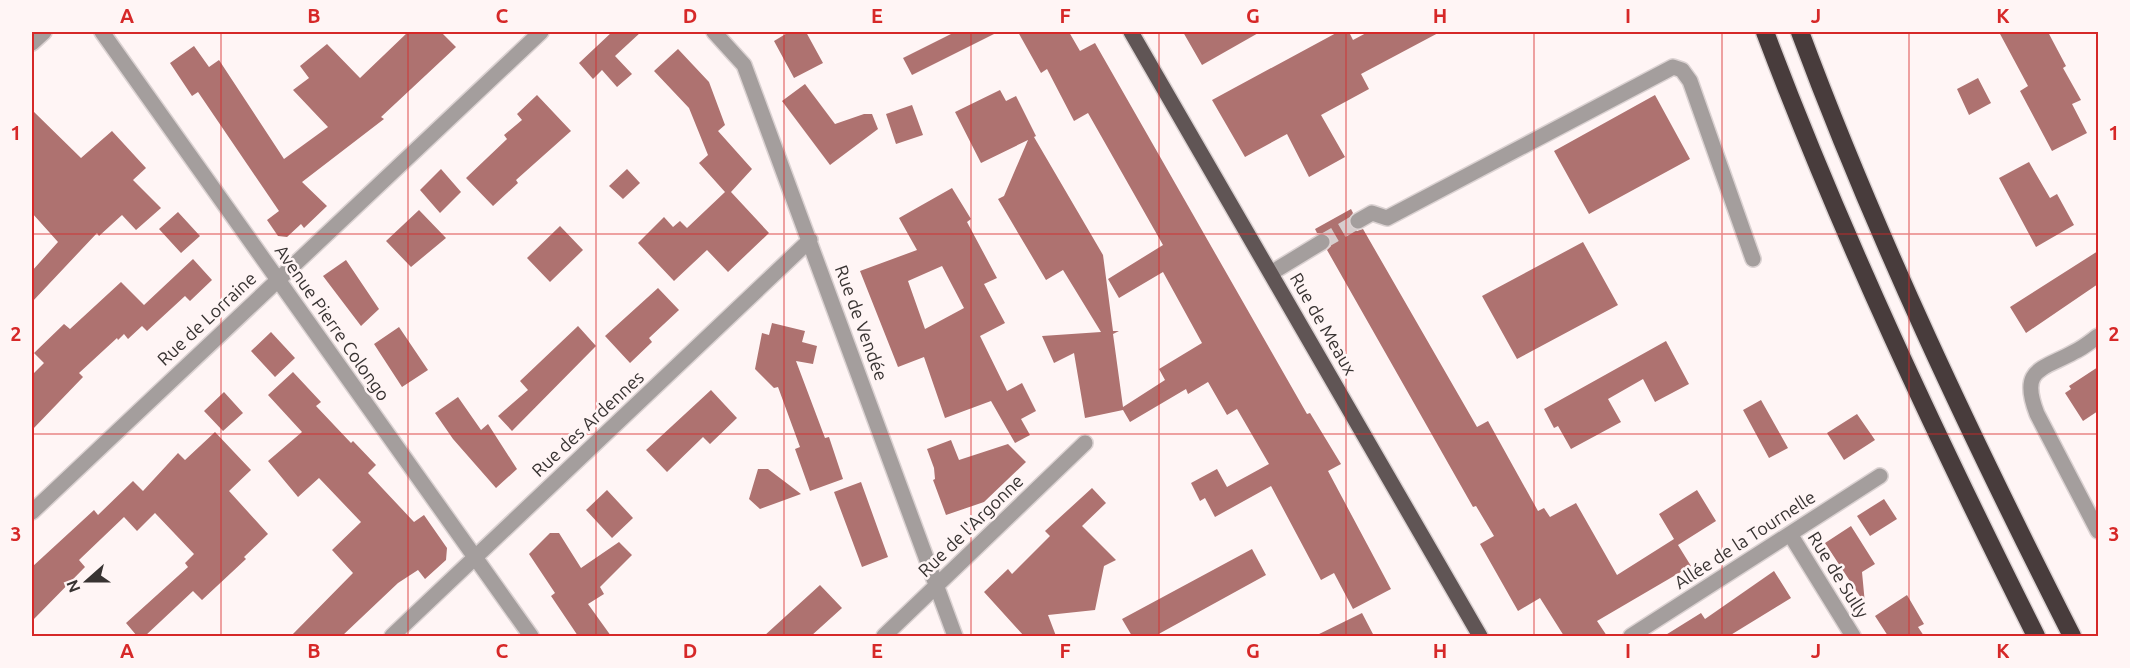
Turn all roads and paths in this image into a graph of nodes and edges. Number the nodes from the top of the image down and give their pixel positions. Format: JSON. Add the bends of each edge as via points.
{"nodes":[{"id":1,"x":44,"y":32,"type":"edge"},
{"id":2,"x":102,"y":32,"type":"edge"},
{"id":3,"x":541,"y":32,"type":"edge"},
{"id":4,"x":714,"y":32,"type":"edge"},
{"id":5,"x":1131,"y":32,"type":"edge"},
{"id":6,"x":1765,"y":32,"type":"edge"},
{"id":7,"x":1800,"y":32,"type":"edge"},
{"id":8,"x":32,"y":43,"type":"edge"},
{"id":9,"x":1358,"y":221,"type":"tunnel mouth"},
{"id":10,"x":810,"y":240,"type":"junction"},
{"id":11,"x":1322,"y":242,"type":"tunnel mouth"},
{"id":12,"x":1753,"y":259,"type":"dead end"},
{"id":13,"x":1271,"y":273,"type":"junction"},
{"id":14,"x":278,"y":279,"type":"junction"},
{"id":15,"x":2098,"y":336,"type":"edge"},
{"id":16,"x":1086,"y":443,"type":"dead end"},
{"id":17,"x":1880,"y":476,"type":"dead end"},
{"id":18,"x":32,"y":512,"type":"edge"},
{"id":19,"x":2098,"y":531,"type":"edge"},
{"id":20,"x":1790,"y":534,"type":"junction"},
{"id":21,"x":475,"y":558,"type":"junction"},
{"id":22,"x":936,"y":586,"type":"junction"},
{"id":23,"x":392,"y":636,"type":"edge"},
{"id":24,"x":531,"y":636,"type":"edge"},
{"id":25,"x":884,"y":636,"type":"edge"},
{"id":26,"x":954,"y":636,"type":"edge"},
{"id":27,"x":1480,"y":636,"type":"edge"},
{"id":28,"x":1630,"y":636,"type":"edge"},
{"id":29,"x":1853,"y":636,"type":"edge"},
{"id":30,"x":2036,"y":636,"type":"edge"},
{"id":31,"x":2072,"y":636,"type":"edge"}],
"edges":[{"from":1,"to":8,"type":"street"},
{"from":2,"to":14,"type":"street","name":"Avenue Pierre Colongo"},
{"from":3,"to":14,"type":"street","name":"Rue de Lorraine"},
{"from":4,"to":10,"type":"street","name":"Rue de Vendée","via":[[744,65]]},
{"from":5,"to":13,"type":"main road","name":"Rue de Meaux"},
{"from":6,"to":30,"type":"highway","via":[[1882,318]]},
{"from":7,"to":31,"type":"highway","via":[[1912,305]]},
{"from":9,"to":12,"type":"street","via":[[1372,213],[1387,218],[1673,67],[1683,70],[1690,81]]},
{"from":10,"to":21,"type":"street","name":"Rue des Ardennes"},
{"from":10,"to":22,"type":"street","name":"Rue de Vendée"},
{"from":11,"to":13,"type":"street"},
{"from":13,"to":27,"type":"main road","name":"Rue de Meaux"},
{"from":14,"to":18,"type":"street","name":"Rue de Lorraine"},
{"from":14,"to":21,"type":"street","name":"Avenue Pierre Colongo"},
{"from":15,"to":19,"type":"street","via":[[2039,370],[2030,384],[2037,414]]},
{"from":16,"to":22,"type":"street","name":"Rue de l'Argonne"},
{"from":17,"to":20,"type":"street","name":"Allée de la Tournelle"},
{"from":20,"to":28,"type":"street","name":"Allée de la Tournelle"},
{"from":20,"to":29,"type":"street","name":"Rue de Sully"},
{"from":21,"to":23,"type":"street","name":"Rue des Ardennes"},
{"from":21,"to":24,"type":"street","name":"Avenue Pierre Colongo"},
{"from":22,"to":25,"type":"street","name":"Rue de l'Argonne"},
{"from":22,"to":26,"type":"street","name":"Rue de Vendée"}]}
